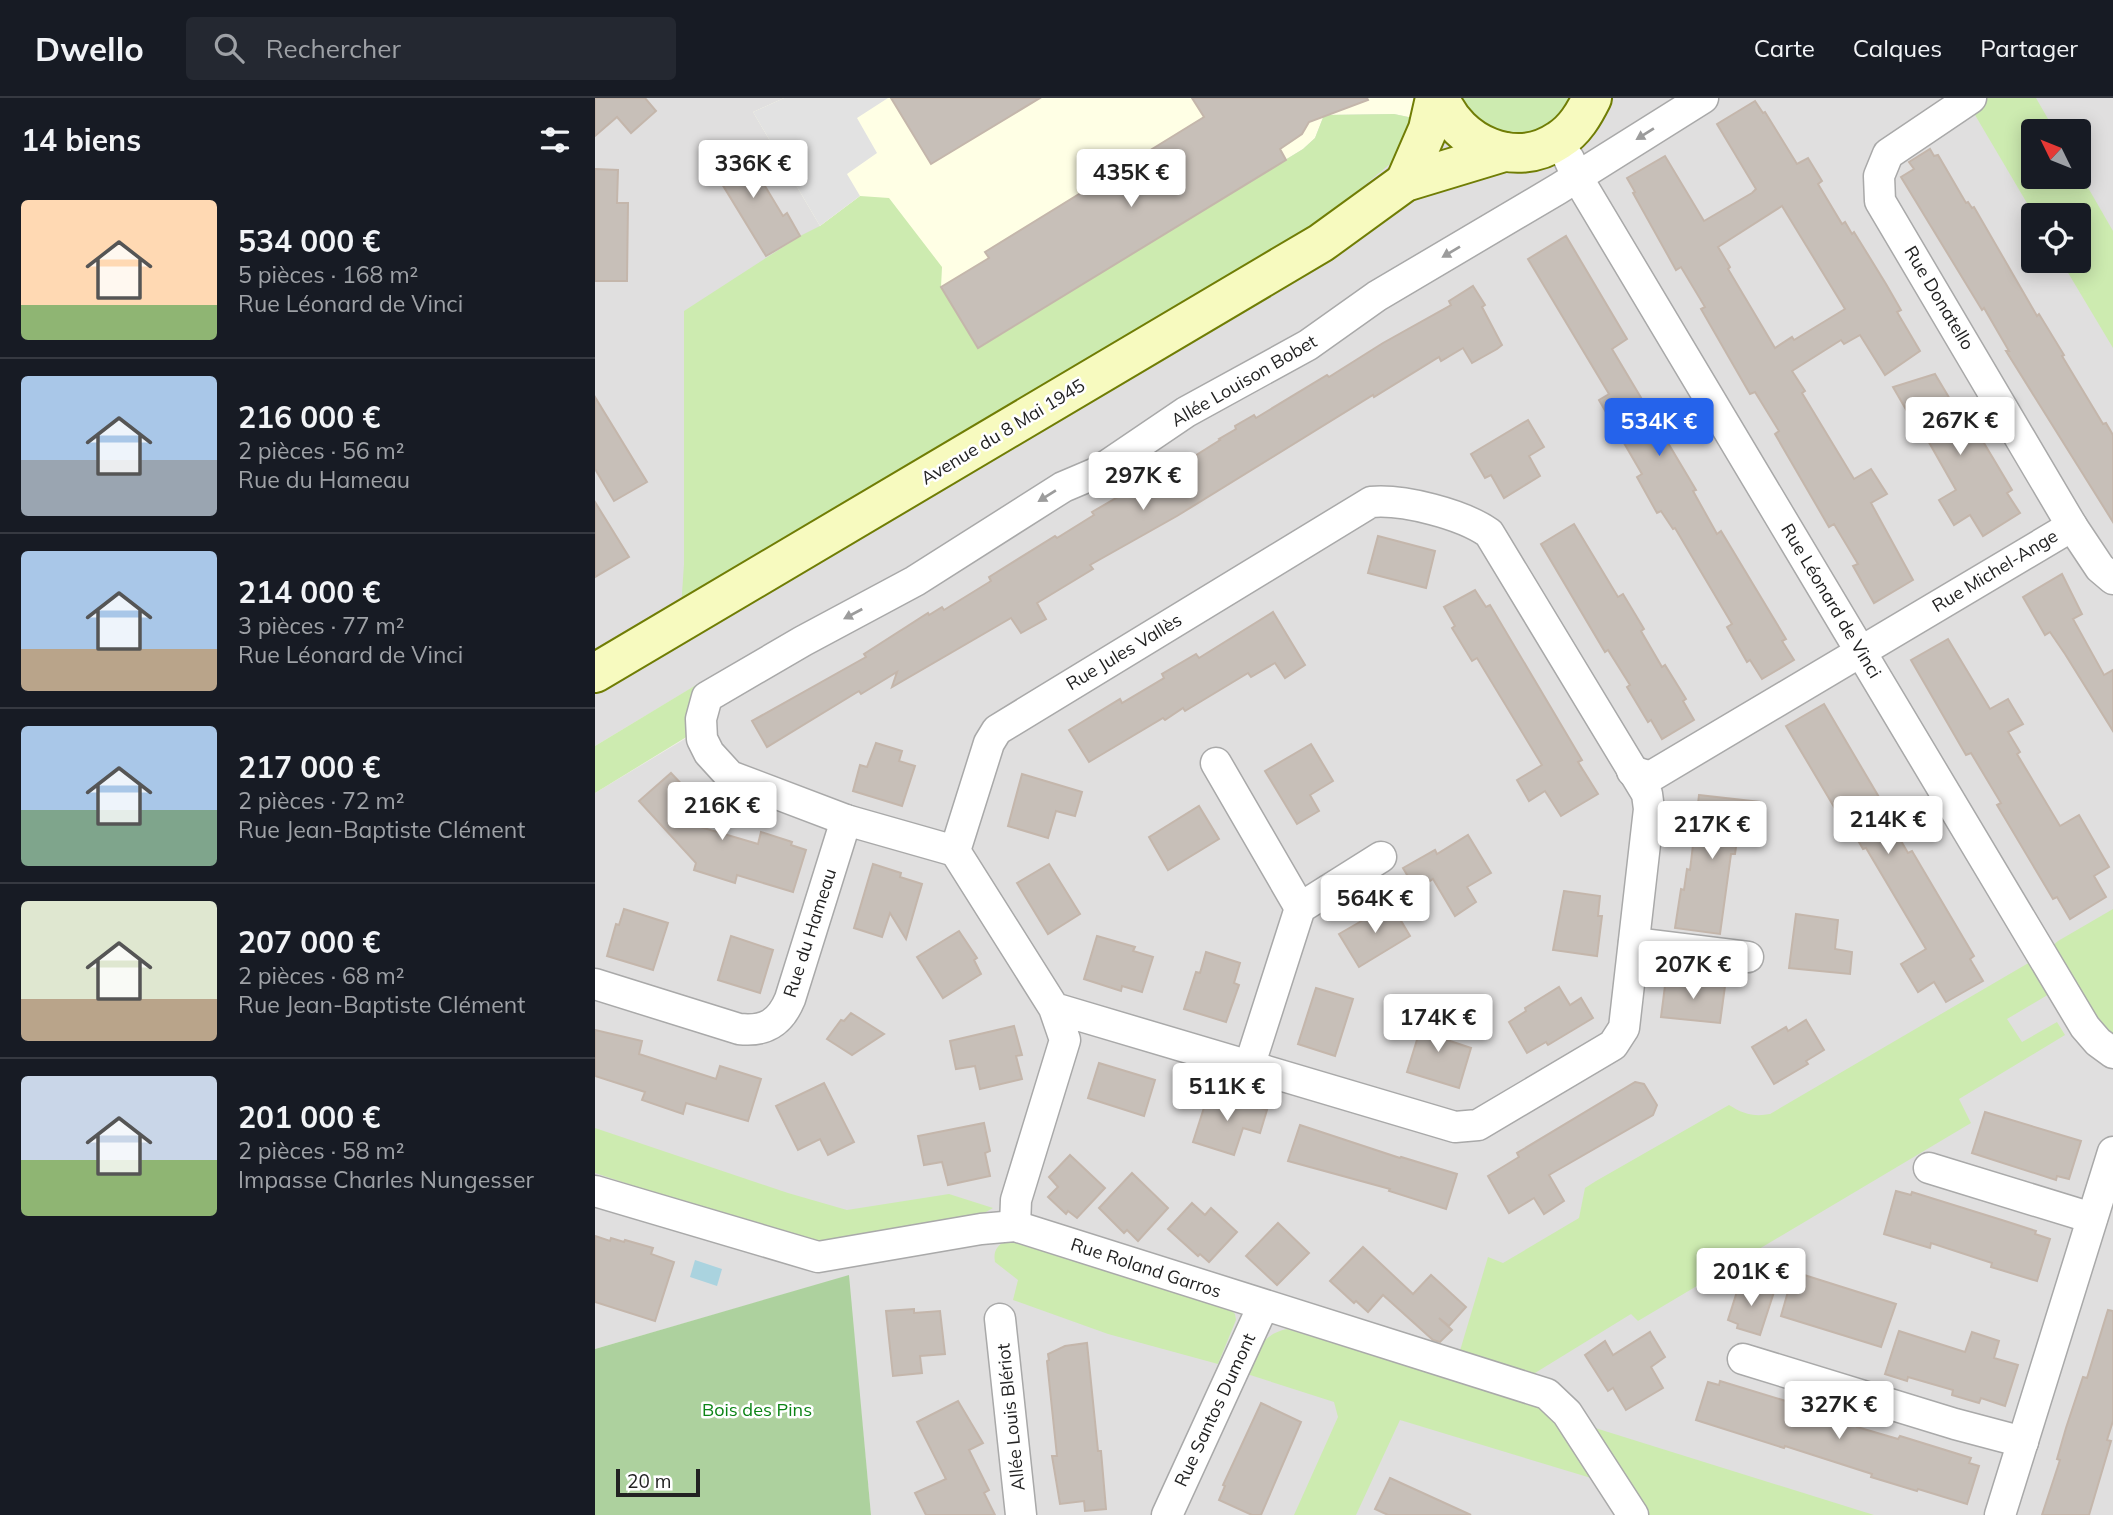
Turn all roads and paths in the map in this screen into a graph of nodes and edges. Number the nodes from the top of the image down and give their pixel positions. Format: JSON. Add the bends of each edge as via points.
{"nodes":[{"id":1,"x":1435,"y":98,"type":"edge"},
{"id":2,"x":1440,"y":98,"type":"edge"},
{"id":3,"x":1592,"y":98,"type":"edge"},
{"id":4,"x":1703,"y":98,"type":"edge"},
{"id":5,"x":1972,"y":98,"type":"edge"},
{"id":6,"x":1560,"y":140,"type":"junction"},
{"id":7,"x":1504,"y":152,"type":"junction"},
{"id":8,"x":1577,"y":177,"type":"junction"},
{"id":9,"x":1405,"y":182,"type":"junction"},
{"id":10,"x":2072,"y":526,"type":"junction"},
{"id":11,"x":2113,"y":579,"type":"edge"},
{"id":12,"x":1860,"y":650,"type":"junction"},
{"id":13,"x":595,"y":673,"type":"edge"},
{"id":14,"x":1216,"y":763,"type":"dead end"},
{"id":15,"x":1632,"y":771,"type":"junction"},
{"id":16,"x":846,"y":820,"type":"junction"},
{"id":17,"x":955,"y":851,"type":"junction"},
{"id":18,"x":1381,"y":858,"type":"dead end"},
{"id":19,"x":1300,"y":908,"type":"junction"},
{"id":20,"x":1634,"y":943,"type":"junction"},
{"id":21,"x":1748,"y":957,"type":"dead end"},
{"id":22,"x":595,"y":984,"type":"edge"},
{"id":23,"x":1054,"y":1008,"type":"junction"},
{"id":24,"x":2113,"y":1052,"type":"edge"},
{"id":25,"x":1249,"y":1067,"type":"junction"},
{"id":26,"x":2113,"y":1152,"type":"edge"},
{"id":27,"x":1930,"y":1167,"type":"dead end"},
{"id":28,"x":595,"y":1191,"type":"edge"},
{"id":29,"x":2092,"y":1218,"type":"junction"},
{"id":30,"x":1015,"y":1226,"type":"junction"},
{"id":31,"x":1263,"y":1306,"type":"junction"},
{"id":32,"x":1000,"y":1319,"type":"dead end"},
{"id":33,"x":1744,"y":1359,"type":"dead end"},
{"id":34,"x":2023,"y":1442,"type":"junction"},
{"id":35,"x":1021,"y":1515,"type":"edge"},
{"id":36,"x":1167,"y":1515,"type":"edge"},
{"id":37,"x":1633,"y":1515,"type":"edge"},
{"id":38,"x":2000,"y":1515,"type":"edge"}],
"edges":[{"from":1,"to":9,"type":"main road","via":[[1428,129]]},
{"from":2,"to":7,"type":"main road","via":[[1460,131],[1481,145]]},
{"from":3,"to":6,"type":"main road","via":[[1579,122]]},
{"from":4,"to":8,"type":"street","name":"Allée Louison Bobet","one_way":true},
{"from":5,"to":10,"type":"street","name":"Rue Donatello","via":[[1888,153],[1879,176],[1880,201]]},
{"from":6,"to":7,"type":"main road","via":[[1523,153]]},
{"from":6,"to":8,"type":"street","name":"Rue Léonard de Vinci"},
{"from":7,"to":9,"type":"main road"},
{"from":8,"to":12,"type":"street","name":"Rue Léonard de Vinci"},
{"from":8,"to":16,"type":"street","name":"Allée Louison Bobet","one_way":true,"via":[[1377,296],[1308,345],[1186,412],[1096,473],[1063,487],[915,581],[707,697],[702,739],[730,776]]},
{"from":9,"to":13,"type":"main road","name":"Avenue du 8 Mai 1945","via":[[1321,243]]},
{"from":10,"to":11,"type":"street","name":"Rue Michel-Ange","via":[[2100,568]]},
{"from":10,"to":12,"type":"street","name":"Rue Michel-Ange"},
{"from":12,"to":15,"type":"street","name":"Rue Michel-Ange","via":[[1655,774]]},
{"from":12,"to":24,"type":"street","name":"Rue Léonard de Vinci","via":[[2085,1027]]},
{"from":14,"to":19,"type":"street"},
{"from":15,"to":17,"type":"street","name":"Rue Jules Vallès","via":[[1489,533],[1465,519],[1396,501],[1371,502],[997,730]]},
{"from":15,"to":20,"type":"street","name":"Rue Jules Vallès","via":[[1647,794],[1649,810]]},
{"from":16,"to":17,"type":"street"},
{"from":16,"to":22,"type":"street","name":"Rue du Hameau","via":[[790,999],[774,1023],[755,1031],[739,1030]]},
{"from":17,"to":23,"type":"street"},
{"from":18,"to":19,"type":"street"},
{"from":19,"to":25,"type":"street"},
{"from":20,"to":21,"type":"street"},
{"from":20,"to":25,"type":"street","name":"Rue Jules Vallès","via":[[1623,1028],[1613,1045],[1478,1125],[1455,1127]]},
{"from":23,"to":25,"type":"street","name":"Rue Jules Vallès"},
{"from":23,"to":30,"type":"street","via":[[1065,1040],[1016,1200]]},
{"from":26,"to":29,"type":"street"},
{"from":27,"to":29,"type":"street"},
{"from":28,"to":30,"type":"street","name":"Rue Roland Garros","via":[[818,1257]]},
{"from":29,"to":34,"type":"street"},
{"from":30,"to":31,"type":"street","name":"Rue Roland Garros"},
{"from":31,"to":36,"type":"street","name":"Rue Santos Dumont"},
{"from":31,"to":37,"type":"street","name":"Rue Roland Garros","via":[[1547,1394],[1567,1413]]},
{"from":32,"to":35,"type":"street","name":"Allée Louis Blériot"},
{"from":33,"to":34,"type":"street"},
{"from":34,"to":38,"type":"street"}]}
